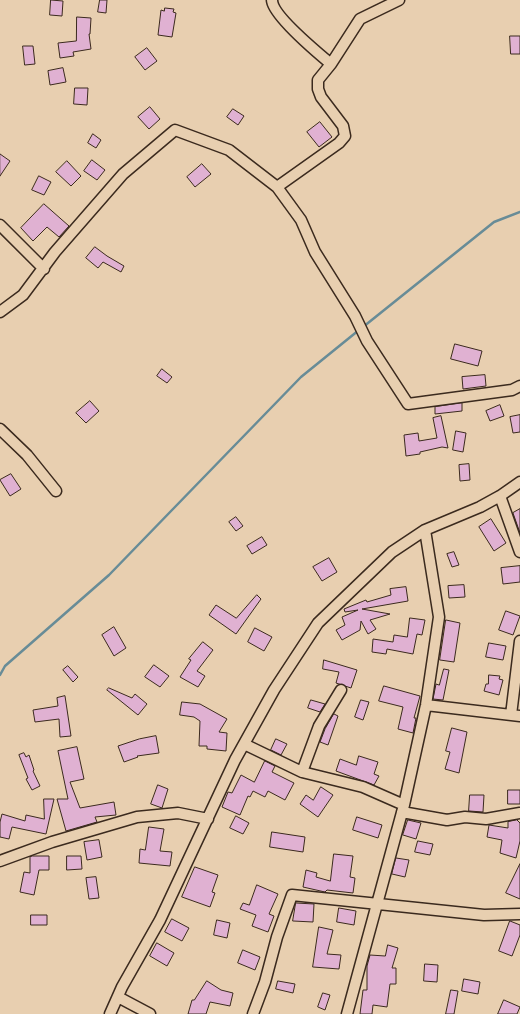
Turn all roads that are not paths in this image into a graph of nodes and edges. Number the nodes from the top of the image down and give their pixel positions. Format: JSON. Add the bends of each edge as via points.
{"nodes":[{"id":1,"x":272,"y":0,"type":"edge"},
{"id":2,"x":399,"y":0,"type":"edge"},
{"id":3,"x":332,"y":64,"type":"junction"},
{"id":4,"x":277,"y":187,"type":"junction"},
{"id":5,"x":0,"y":225,"type":"edge"},
{"id":6,"x":44,"y":269,"type":"junction"},
{"id":7,"x":0,"y":312,"type":"edge"},
{"id":8,"x":520,"y":386,"type":"edge"},
{"id":9,"x":0,"y":429,"type":"edge"},
{"id":10,"x":520,"y":482,"type":"edge"},
{"id":11,"x":56,"y":491,"type":"dead end"},
{"id":12,"x":500,"y":496,"type":"junction"},
{"id":13,"x":425,"y":530,"type":"junction"},
{"id":14,"x":520,"y":552,"type":"edge"},
{"id":15,"x":520,"y":641,"type":"edge"},
{"id":16,"x":341,"y":690,"type":"dead end"},
{"id":17,"x":426,"y":705,"type":"junction"},
{"id":18,"x":516,"y":715,"type":"edge"},
{"id":19,"x":244,"y":744,"type":"junction"},
{"id":20,"x":302,"y":772,"type":"junction"},
{"id":21,"x":403,"y":808,"type":"junction"},
{"id":22,"x":520,"y":813,"type":"edge"},
{"id":23,"x":208,"y":819,"type":"junction"},
{"id":24,"x":0,"y":861,"type":"edge"},
{"id":25,"x":376,"y":905,"type":"junction"},
{"id":26,"x":520,"y":914,"type":"edge"},
{"id":27,"x":118,"y":997,"type":"junction"},
{"id":28,"x":110,"y":1014,"type":"edge"},
{"id":29,"x":150,"y":1014,"type":"edge"},
{"id":30,"x":253,"y":1014,"type":"edge"},
{"id":31,"x":347,"y":1014,"type":"edge"}],
"edges":[{"from":1,"to":3,"type":"street","via":[[272,5],[312,49]]},
{"from":2,"to":3,"type":"street","via":[[360,19]]},
{"from":3,"to":4,"type":"street","via":[[318,80],[318,89],[343,126],[345,136]]},
{"from":4,"to":6,"type":"street","via":[[230,150],[176,130],[122,174],[55,252]]},
{"from":4,"to":8,"type":"street","via":[[301,220],[315,252],[355,316],[367,341],[408,404],[512,390]]},
{"from":5,"to":6,"type":"street"},
{"from":6,"to":7,"type":"street","via":[[23,295]]},
{"from":9,"to":11,"type":"street","via":[[27,455]]},
{"from":10,"to":12,"type":"street"},
{"from":12,"to":13,"type":"street"},
{"from":12,"to":14,"type":"street"},
{"from":13,"to":17,"type":"street","via":[[440,617]]},
{"from":13,"to":19,"type":"street","via":[[392,552],[318,624],[274,690]]},
{"from":15,"to":18,"type":"street"},
{"from":16,"to":20,"type":"street","via":[[319,726]]},
{"from":17,"to":18,"type":"street"},
{"from":17,"to":21,"type":"street"},
{"from":19,"to":20,"type":"street"},
{"from":19,"to":23,"type":"street"},
{"from":20,"to":21,"type":"street","via":[[362,787]]},
{"from":21,"to":22,"type":"street","via":[[447,820]]},
{"from":21,"to":25,"type":"street"},
{"from":23,"to":24,"type":"street","via":[[178,813],[137,817],[52,842]]},
{"from":23,"to":27,"type":"street","via":[[160,920]]},
{"from":25,"to":26,"type":"street","via":[[484,915]]},
{"from":25,"to":30,"type":"street","via":[[292,895]]},
{"from":25,"to":31,"type":"street"},
{"from":27,"to":28,"type":"street"},
{"from":27,"to":29,"type":"street"}]}
